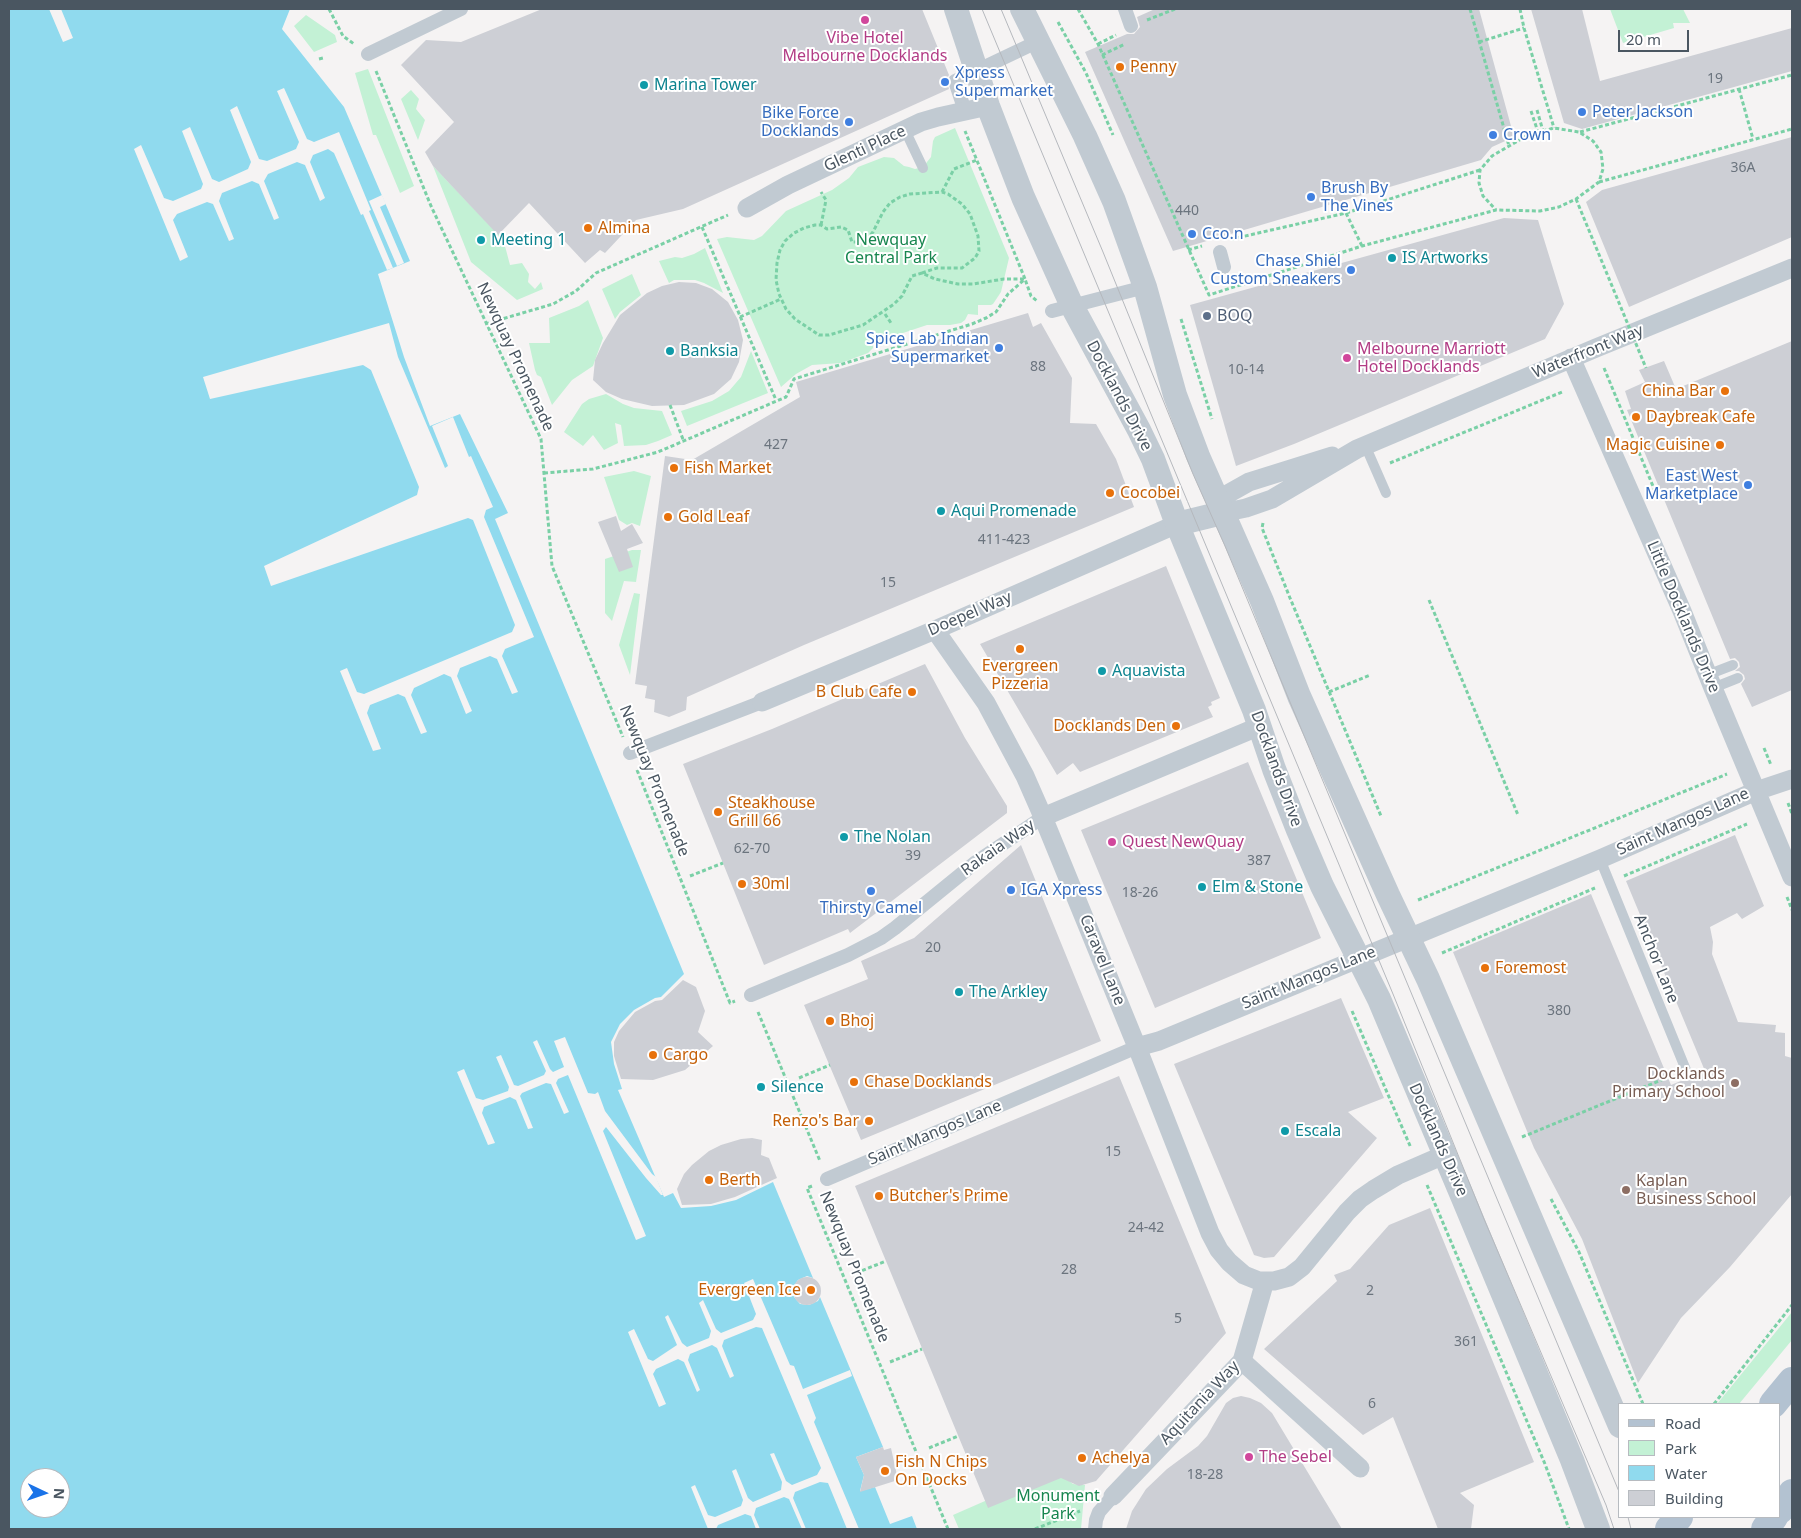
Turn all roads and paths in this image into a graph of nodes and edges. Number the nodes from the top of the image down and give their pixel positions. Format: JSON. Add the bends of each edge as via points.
{"nodes":[{"id":1,"x":330,"y":9,"type":"edge"},
{"id":2,"x":460,"y":9,"type":"edge"},
{"id":3,"x":956,"y":9,"type":"edge"},
{"id":4,"x":1022,"y":9,"type":"edge"},
{"id":5,"x":1078,"y":9,"type":"edge"},
{"id":6,"x":1125,"y":9,"type":"edge"},
{"id":7,"x":1470,"y":9,"type":"edge"},
{"id":8,"x":1520,"y":9,"type":"edge"},
{"id":9,"x":1131,"y":26,"type":"dead end"},
{"id":10,"x":1524,"y":28,"type":"junction"},
{"id":11,"x":1039,"y":41,"type":"junction"},
{"id":12,"x":1479,"y":42,"type":"junction"},
{"id":13,"x":368,"y":54,"type":"junction"},
{"id":14,"x":977,"y":71,"type":"junction"},
{"id":15,"x":1792,"y":75,"type":"edge"},
{"id":16,"x":1739,"y":89,"type":"junction"},
{"id":17,"x":988,"y":106,"type":"junction"},
{"id":18,"x":1537,"y":110,"type":"dead end"},
{"id":19,"x":961,"y":111,"type":"junction"},
{"id":20,"x":1531,"y":111,"type":"dead end"},
{"id":21,"x":1554,"y":128,"type":"junction"},
{"id":22,"x":1792,"y":129,"type":"edge"},
{"id":23,"x":905,"y":130,"type":"junction"},
{"id":24,"x":1543,"y":131,"type":"junction"},
{"id":25,"x":1538,"y":132,"type":"junction"},
{"id":26,"x":1580,"y":132,"type":"junction"},
{"id":27,"x":1753,"y":140,"type":"junction"},
{"id":28,"x":1509,"y":146,"type":"junction"},
{"id":29,"x":977,"y":160,"type":"junction"},
{"id":30,"x":923,"y":168,"type":"dead end"},
{"id":31,"x":1480,"y":170,"type":"junction"},
{"id":32,"x":1599,"y":182,"type":"junction"},
{"id":33,"x":942,"y":192,"type":"junction"},
{"id":34,"x":822,"y":194,"type":"dead end"},
{"id":35,"x":1576,"y":200,"type":"junction"},
{"id":36,"x":747,"y":208,"type":"joint"},
{"id":37,"x":1496,"y":210,"type":"junction"},
{"id":38,"x":1346,"y":213,"type":"junction"},
{"id":39,"x":821,"y":225,"type":"junction"},
{"id":40,"x":702,"y":227,"type":"junction"},
{"id":41,"x":1206,"y":245,"type":"dead end"},
{"id":42,"x":1362,"y":246,"type":"junction"},
{"id":43,"x":1222,"y":247,"type":"joint"},
{"id":44,"x":1188,"y":250,"type":"junction"},
{"id":45,"x":1224,"y":267,"type":"dead end"},
{"id":46,"x":1792,"y":268,"type":"edge"},
{"id":47,"x":922,"y":273,"type":"junction"},
{"id":48,"x":1025,"y":279,"type":"junction"},
{"id":49,"x":1145,"y":287,"type":"junction"},
{"id":50,"x":781,"y":299,"type":"junction"},
{"id":51,"x":1062,"y":309,"type":"junction"},
{"id":52,"x":885,"y":314,"type":"dead end"},
{"id":53,"x":740,"y":317,"type":"junction"},
{"id":54,"x":891,"y":323,"type":"dead end"},
{"id":55,"x":485,"y":324,"type":"junction"},
{"id":56,"x":1571,"y":358,"type":"junction"},
{"id":57,"x":1646,"y":368,"type":"dead end"},
{"id":58,"x":1566,"y":391,"type":"dead end"},
{"id":59,"x":776,"y":400,"type":"junction"},
{"id":60,"x":670,"y":405,"type":"dead end"},
{"id":61,"x":684,"y":442,"type":"junction"},
{"id":62,"x":1361,"y":447,"type":"junction"},
{"id":63,"x":1376,"y":469,"type":"junction"},
{"id":64,"x":544,"y":473,"type":"junction"},
{"id":65,"x":1386,"y":493,"type":"dead end"},
{"id":66,"x":1220,"y":506,"type":"junction"},
{"id":67,"x":1263,"y":518,"type":"dead end"},
{"id":68,"x":1177,"y":524,"type":"junction"},
{"id":69,"x":1428,"y":600,"type":"dead end"},
{"id":70,"x":935,"y":630,"type":"junction"},
{"id":71,"x":1733,"y":665,"type":"dead end"},
{"id":72,"x":1370,"y":675,"type":"dead end"},
{"id":73,"x":1738,"y":678,"type":"dead end"},
{"id":74,"x":1710,"y":681,"type":"junction"},
{"id":75,"x":1329,"y":692,"type":"junction"},
{"id":76,"x":762,"y":702,"type":"joint"},
{"id":77,"x":1260,"y":726,"type":"junction"},
{"id":78,"x":630,"y":753,"type":"junction"},
{"id":79,"x":1792,"y":779,"type":"edge"},
{"id":80,"x":1749,"y":793,"type":"junction"},
{"id":81,"x":1518,"y":815,"type":"dead end"},
{"id":82,"x":1043,"y":817,"type":"junction"},
{"id":83,"x":1384,"y":822,"type":"dead end"},
{"id":84,"x":1600,"y":859,"type":"junction"},
{"id":85,"x":723,"y":863,"type":"dead end"},
{"id":86,"x":690,"y":876,"type":"dead end"},
{"id":87,"x":1789,"y":885,"type":"edge"},
{"id":88,"x":1418,"y":900,"type":"dead end"},
{"id":89,"x":1792,"y":910,"type":"edge"},
{"id":90,"x":1408,"y":937,"type":"junction"},
{"id":91,"x":1358,"y":958,"type":"junction"},
{"id":92,"x":751,"y":995,"type":"junction"},
{"id":93,"x":1352,"y":1011,"type":"dead end"},
{"id":94,"x":1137,"y":1047,"type":"junction"},
{"id":95,"x":830,"y":1065,"type":"dead end"},
{"id":96,"x":1686,"y":1070,"type":"joint"},
{"id":97,"x":799,"y":1078,"type":"dead end"},
{"id":98,"x":1518,"y":1139,"type":"dead end"},
{"id":99,"x":1444,"y":1155,"type":"junction"},
{"id":100,"x":1419,"y":1165,"type":"junction"},
{"id":101,"x":827,"y":1179,"type":"junction"},
{"id":102,"x":886,"y":1261,"type":"dead end"},
{"id":103,"x":856,"y":1273,"type":"dead end"},
{"id":104,"x":1265,"y":1281,"type":"junction"},
{"id":105,"x":1792,"y":1305,"type":"edge"},
{"id":106,"x":922,"y":1349,"type":"dead end"},
{"id":107,"x":1242,"y":1361,"type":"junction"},
{"id":108,"x":890,"y":1362,"type":"dead end"},
{"id":109,"x":1792,"y":1381,"type":"edge"},
{"id":110,"x":1715,"y":1403,"type":"edge"},
{"id":111,"x":1774,"y":1403,"type":"edge"},
{"id":112,"x":1618,"y":1421,"type":"edge"},
{"id":113,"x":958,"y":1436,"type":"dead end"},
{"id":114,"x":929,"y":1448,"type":"dead end"},
{"id":115,"x":1360,"y":1468,"type":"dead end"},
{"id":116,"x":1792,"y":1493,"type":"edge"},
{"id":117,"x":1112,"y":1496,"type":"joint"},
{"id":118,"x":1781,"y":1509,"type":"edge"},
{"id":119,"x":1678,"y":1518,"type":"edge"},
{"id":120,"x":1773,"y":1518,"type":"edge"},
{"id":121,"x":1096,"y":1525,"type":"edge"},
{"id":122,"x":948,"y":1529,"type":"edge"},
{"id":123,"x":1034,"y":1529,"type":"edge"},
{"id":124,"x":1569,"y":1529,"type":"edge"},
{"id":125,"x":1598,"y":1529,"type":"edge"},
{"id":126,"x":1669,"y":1529,"type":"edge"},
{"id":127,"x":1765,"y":1529,"type":"edge"}],
"edges":[{"from":1,"to":13,"type":"path","via":[[343,36]]},
{"from":2,"to":13,"type":"street"},
{"from":3,"to":14,"type":"street","name":"Docklands Drive"},
{"from":4,"to":11,"type":"street"},
{"from":5,"to":44,"type":"path","via":[[1098,44]]},
{"from":6,"to":9,"type":"street"},
{"from":7,"to":12,"type":"path"},
{"from":8,"to":10,"type":"path"},
{"from":10,"to":12,"type":"path"},
{"from":10,"to":21,"type":"path"},
{"from":11,"to":14,"type":"street"},
{"from":11,"to":49,"type":"street","via":[[1108,188]]},
{"from":12,"to":28,"type":"path"},
{"from":13,"to":55,"type":"path","name":"Newquay Promenade","via":[[430,206]]},
{"from":14,"to":17,"type":"street","name":"Docklands Drive"},
{"from":14,"to":19,"type":"street","via":[[955,81]]},
{"from":15,"to":16,"type":"path"},
{"from":16,"to":26,"type":"path"},
{"from":16,"to":27,"type":"path"},
{"from":17,"to":19,"type":"street","name":"Glenti Place"},
{"from":17,"to":51,"type":"street","name":"Docklands Drive"},
{"from":18,"to":24,"type":"path"},
{"from":19,"to":23,"type":"street","name":"Glenti Place"},
{"from":19,"to":29,"type":"path"},
{"from":20,"to":25,"type":"path"},
{"from":21,"to":24,"type":"path"},
{"from":21,"to":26,"type":"path"},
{"from":22,"to":27,"type":"path","bridge":true},
{"from":23,"to":30,"type":"lane"},
{"from":23,"to":36,"type":"street","name":"Glenti Place"},
{"from":24,"to":25,"type":"path"},
{"from":25,"to":28,"type":"path"},
{"from":26,"to":32,"type":"path","via":[[1601,152],[1604,169]]},
{"from":27,"to":32,"type":"path","bridge":true},
{"from":28,"to":31,"type":"path","via":[[1492,156]]},
{"from":29,"to":33,"type":"path","via":[[954,169]]},
{"from":29,"to":48,"type":"path"},
{"from":31,"to":37,"type":"path","via":[[1483,196]]},
{"from":31,"to":38,"type":"path"},
{"from":32,"to":35,"type":"path"},
{"from":33,"to":39,"type":"path","via":[[900,197],[883,212],[873,232],[858,242],[852,242],[848,230]]},
{"from":33,"to":47,"type":"path","via":[[956,199],[970,214],[978,236],[979,251],[962,268],[937,268]]},
{"from":34,"to":39,"type":"path","via":[[826,200]]},
{"from":35,"to":37,"type":"path","via":[[1540,211]]},
{"from":35,"to":57,"type":"path","bridge":true},
{"from":36,"to":40,"type":"path"},
{"from":37,"to":42,"type":"path"},
{"from":38,"to":42,"type":"path"},
{"from":38,"to":43,"type":"path"},
{"from":39,"to":50,"type":"path","via":[[794,233],[782,246],[776,280]]},
{"from":40,"to":53,"type":"path"},
{"from":40,"to":55,"type":"path","via":[[596,273],[576,291],[553,304]]},
{"from":41,"to":44,"type":"path"},
{"from":42,"to":44,"type":"path","via":[[1209,295]]},
{"from":43,"to":45,"type":"street"},
{"from":46,"to":56,"type":"street","name":"Waterfront Way"},
{"from":47,"to":48,"type":"path","via":[[958,284]]},
{"from":47,"to":50,"type":"path","via":[[912,276],[902,296],[882,313],[863,325],[829,335],[818,335],[795,319]]},
{"from":48,"to":51,"type":"path","via":[[1031,296]]},
{"from":48,"to":59,"type":"path","via":[[1008,294],[996,312],[986,318],[794,379],[786,397]]},
{"from":49,"to":51,"type":"street"},
{"from":49,"to":66,"type":"street","via":[[1180,410]]},
{"from":50,"to":53,"type":"path"},
{"from":51,"to":68,"type":"street","name":"Docklands Drive","via":[[1146,445]]},
{"from":52,"to":54,"type":"path"},
{"from":53,"to":59,"type":"path"},
{"from":55,"to":64,"type":"path","name":"Newquay Promenade","via":[[541,439]]},
{"from":56,"to":62,"type":"street","name":"Waterfront Way"},
{"from":56,"to":74,"type":"street","name":"Little Docklands Drive"},
{"from":58,"to":63,"type":"path"},
{"from":59,"to":61,"type":"path"},
{"from":60,"to":61,"type":"path"},
{"from":61,"to":64,"type":"path","via":[[593,469]]},
{"from":62,"to":63,"type":"lane"},
{"from":62,"to":66,"type":"street","name":"Waterfront Way","via":[[1249,482]]},
{"from":63,"to":65,"type":"lane"},
{"from":64,"to":78,"type":"path","name":"Newquay Promenade","via":[[552,566]]},
{"from":66,"to":68,"type":"street","name":"Waterfront Way"},
{"from":66,"to":90,"type":"street","via":[[1262,600],[1299,696]]},
{"from":67,"to":75,"type":"path","via":[[1262,528]]},
{"from":68,"to":70,"type":"street","name":"Doepel Way"},
{"from":68,"to":77,"type":"street","name":"Docklands Drive"},
{"from":69,"to":81,"type":"path"},
{"from":70,"to":76,"type":"street","name":"Doepel Way"},
{"from":70,"to":82,"type":"street","name":"Caravel Lane","via":[[986,703]]},
{"from":71,"to":74,"type":"lane"},
{"from":72,"to":75,"type":"path"},
{"from":73,"to":74,"type":"lane"},
{"from":74,"to":80,"type":"street","name":"Little Docklands Drive"},
{"from":75,"to":83,"type":"path"},
{"from":76,"to":78,"type":"street"},
{"from":77,"to":82,"type":"street","name":"Rakaia Way"},
{"from":77,"to":91,"type":"street","name":"Docklands Drive","via":[[1308,854]]},
{"from":78,"to":92,"type":"path","name":"Newquay Promenade","via":[[730,1003]]},
{"from":79,"to":80,"type":"street","name":"Saint Mangos Lane"},
{"from":80,"to":84,"type":"street","name":"Saint Mangos Lane"},
{"from":80,"to":87,"type":"street","name":"Little Docklands Drive"},
{"from":80,"to":88,"type":"path","via":[[1732,772]]},
{"from":82,"to":92,"type":"street","name":"Rakaia Way","via":[[976,862],[881,938]]},
{"from":82,"to":94,"type":"street","name":"Caravel Lane"},
{"from":84,"to":90,"type":"street","name":"Saint Mangos Lane"},
{"from":84,"to":96,"type":"lane","name":"Anchor Lane"},
{"from":85,"to":86,"type":"path"},
{"from":87,"to":89,"type":"path"},
{"from":90,"to":91,"type":"street","name":"Saint Mangos Lane"},
{"from":90,"to":112,"type":"street"},
{"from":91,"to":94,"type":"street","name":"Saint Mangos Lane"},
{"from":91,"to":99,"type":"street","name":"Docklands Drive"},
{"from":92,"to":101,"type":"path","name":"Newquay Promenade"},
{"from":93,"to":100,"type":"path"},
{"from":94,"to":101,"type":"street","name":"Saint Mangos Lane"},
{"from":94,"to":104,"type":"street","name":"Caravel Lane","via":[[1214,1242],[1237,1270],[1252,1279]]},
{"from":95,"to":97,"type":"path"},
{"from":96,"to":98,"type":"path"},
{"from":99,"to":100,"type":"street"},
{"from":99,"to":125,"type":"street","name":"Docklands Drive"},
{"from":100,"to":104,"type":"street","via":[[1360,1199],[1296,1273]]},
{"from":100,"to":124,"type":"path","via":[[1545,1464]]},
{"from":101,"to":122,"type":"path","name":"Newquay Promenade","via":[[807,1188]]},
{"from":102,"to":103,"type":"path"},
{"from":104,"to":107,"type":"street","name":"Aquitania Way"},
{"from":105,"to":110,"type":"path"},
{"from":106,"to":108,"type":"path"},
{"from":107,"to":115,"type":"street"},
{"from":107,"to":117,"type":"street","name":"Aquitania Way"},
{"from":109,"to":111,"type":"main road"},
{"from":113,"to":114,"type":"path"},
{"from":116,"to":118,"type":"main road"},
{"from":117,"to":121,"type":"street","via":[[1099,1512]]},
{"from":119,"to":126,"type":"main road"},
{"from":120,"to":127,"type":"main road"},
{"from":121,"to":123,"type":"path","via":[[1082,1510]]}]}
